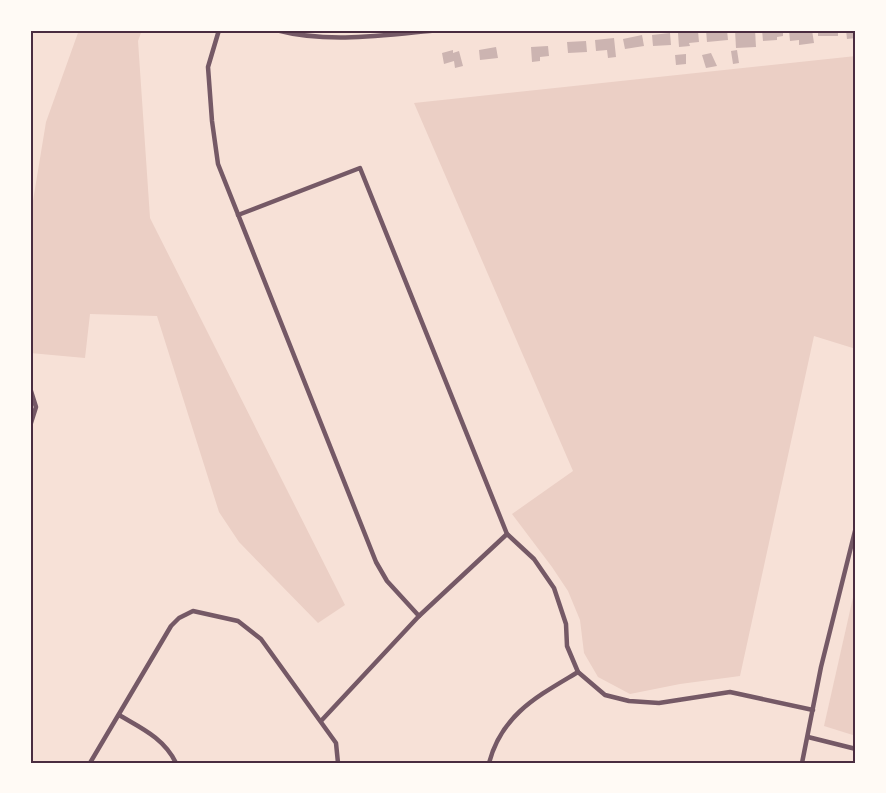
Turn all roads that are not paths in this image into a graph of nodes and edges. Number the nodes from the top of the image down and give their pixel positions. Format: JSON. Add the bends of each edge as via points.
{"nodes":[{"id":1,"x":219,"y":30,"type":"edge"},
{"id":2,"x":276,"y":30,"type":"edge"},
{"id":3,"x":439,"y":30,"type":"edge"},
{"id":4,"x":238,"y":215,"type":"junction"},
{"id":5,"x":30,"y":388,"type":"edge"},
{"id":6,"x":30,"y":426,"type":"edge"},
{"id":7,"x":856,"y":527,"type":"edge"},
{"id":8,"x":507,"y":534,"type":"junction"},
{"id":9,"x":419,"y":616,"type":"junction"},
{"id":10,"x":578,"y":672,"type":"junction"},
{"id":11,"x":813,"y":710,"type":"junction"},
{"id":12,"x":119,"y":715,"type":"junction"},
{"id":13,"x":321,"y":721,"type":"junction"},
{"id":14,"x":808,"y":737,"type":"junction"},
{"id":15,"x":856,"y":749,"type":"edge"},
{"id":16,"x":90,"y":763,"type":"edge"},
{"id":17,"x":176,"y":763,"type":"edge"},
{"id":18,"x":338,"y":763,"type":"edge"},
{"id":19,"x":489,"y":763,"type":"edge"},
{"id":20,"x":802,"y":763,"type":"edge"}],
"edges":[{"from":1,"to":4,"type":"street","via":[[208,68],[212,121],[218,164]]},
{"from":2,"to":3,"type":"street","via":[[300,36],[356,37]]},
{"from":4,"to":8,"type":"street","via":[[360,168]]},
{"from":4,"to":9,"type":"street","via":[[376,562],[387,581]]},
{"from":5,"to":6,"type":"street","via":[[36,407]]},
{"from":7,"to":11,"type":"street"},
{"from":8,"to":9,"type":"street"},
{"from":8,"to":10,"type":"street","via":[[534,559],[554,588],[566,624],[567,646]]},
{"from":9,"to":13,"type":"street"},
{"from":10,"to":11,"type":"street","via":[[605,695],[629,701],[659,703],[730,692]]},
{"from":10,"to":19,"type":"street","via":[[523,706],[504,728]]},
{"from":11,"to":14,"type":"street"},
{"from":12,"to":13,"type":"street","via":[[171,626],[193,611],[238,621],[261,639]]},
{"from":12,"to":16,"type":"street"},
{"from":12,"to":17,"type":"street","via":[[154,736]]},
{"from":13,"to":18,"type":"street","via":[[336,743]]},
{"from":14,"to":15,"type":"street"},
{"from":14,"to":20,"type":"street"}]}
